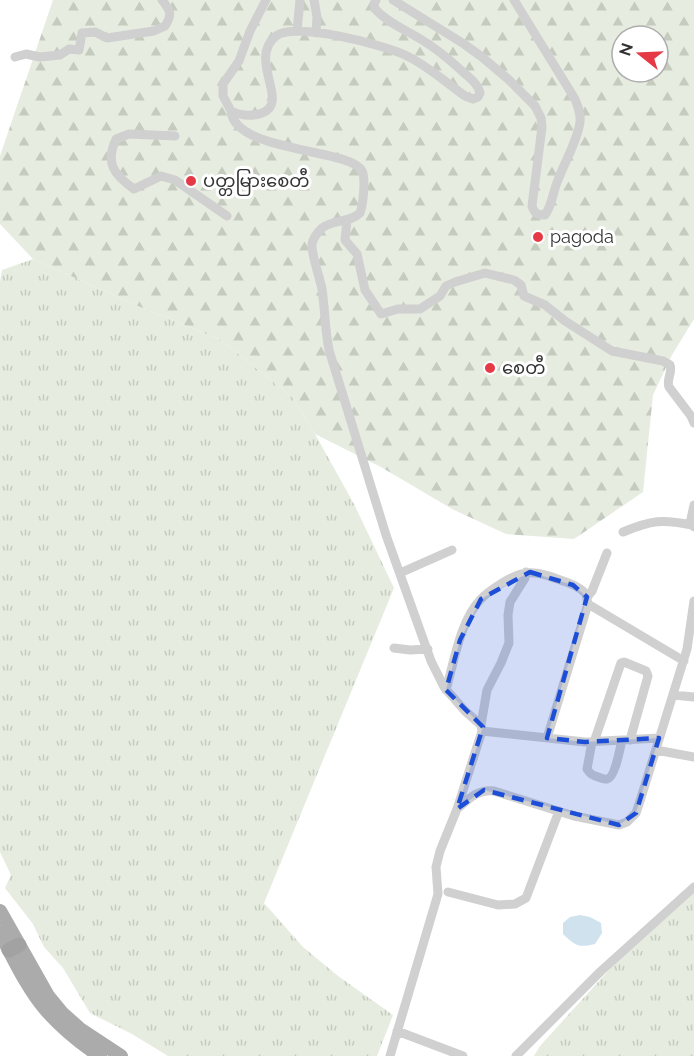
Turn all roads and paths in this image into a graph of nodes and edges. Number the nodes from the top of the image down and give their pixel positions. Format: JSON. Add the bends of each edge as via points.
{"nodes":[{"id":1,"x":266,"y":0,"type":"edge"},
{"id":2,"x":300,"y":0,"type":"edge"},
{"id":3,"x":314,"y":0,"type":"edge"},
{"id":4,"x":376,"y":0,"type":"edge"},
{"id":5,"x":393,"y":0,"type":"edge"},
{"id":6,"x":514,"y":0,"type":"edge"},
{"id":7,"x":166,"y":3,"type":"edge"},
{"id":8,"x":297,"y":31,"type":"junction"},
{"id":9,"x":316,"y":33,"type":"junction"},
{"id":10,"x":15,"y":57,"type":"dead end"},
{"id":11,"x":231,"y":111,"type":"junction"},
{"id":12,"x":175,"y":136,"type":"dead end"},
{"id":13,"x":227,"y":216,"type":"dead end"},
{"id":14,"x":347,"y":220,"type":"junction"},
{"id":15,"x":694,"y":423,"type":"edge"},
{"id":16,"x":694,"y":505,"type":"edge"},
{"id":17,"x":693,"y":526,"type":"edge"},
{"id":18,"x":623,"y":532,"type":"dead end"},
{"id":19,"x":452,"y":550,"type":"dead end"},
{"id":20,"x":607,"y":553,"type":"dead end"},
{"id":21,"x":526,"y":572,"type":"junction"},
{"id":22,"x":400,"y":573,"type":"junction"},
{"id":23,"x":588,"y":601,"type":"junction"},
{"id":24,"x":694,"y":601,"type":"edge"},
{"id":25,"x":394,"y":648,"type":"dead end"},
{"id":26,"x":428,"y":649,"type":"junction"},
{"id":27,"x":684,"y":661,"type":"junction"},
{"id":28,"x":446,"y":690,"type":"junction"},
{"id":29,"x":673,"y":695,"type":"junction"},
{"id":30,"x":694,"y":698,"type":"edge"},
{"id":31,"x":481,"y":728,"type":"junction"},
{"id":32,"x":547,"y":738,"type":"junction"},
{"id":33,"x":659,"y":738,"type":"junction"},
{"id":34,"x":626,"y":740,"type":"junction"},
{"id":35,"x":593,"y":742,"type":"junction"},
{"id":36,"x":656,"y":750,"type":"junction"},
{"id":37,"x":694,"y":757,"type":"edge"},
{"id":38,"x":457,"y":809,"type":"junction"},
{"id":39,"x":559,"y":810,"type":"junction"},
{"id":40,"x":694,"y":887,"type":"edge"},
{"id":41,"x":448,"y":892,"type":"dead end"},
{"id":42,"x":0,"y":911,"type":"edge"},
{"id":43,"x":0,"y":933,"type":"edge"},
{"id":44,"x":9,"y":950,"type":"edge"},
{"id":45,"x":398,"y":1031,"type":"junction"},
{"id":46,"x":99,"y":1056,"type":"edge"},
{"id":47,"x":121,"y":1056,"type":"edge"},
{"id":48,"x":390,"y":1056,"type":"edge"},
{"id":49,"x":464,"y":1056,"type":"edge"},
{"id":50,"x":516,"y":1056,"type":"edge"}],
"edges":[{"from":1,"to":11,"type":"street","via":[[239,61],[223,84],[223,96]]},
{"from":2,"to":8,"type":"street"},
{"from":3,"to":9,"type":"street"},
{"from":4,"to":9,"type":"street","via":[[375,9],[385,19],[434,48],[472,80],[479,88],[477,97],[465,96],[404,54],[359,40]]},
{"from":5,"to":6,"type":"street","via":[[482,57],[535,106],[542,127],[532,206],[534,212],[545,215],[580,116],[575,99]]},
{"from":7,"to":10,"type":"street","via":[[168,22],[154,31],[107,38],[95,32],[82,33],[79,50]]},
{"from":8,"to":9,"type":"street"},
{"from":8,"to":11,"type":"street","via":[[276,36],[267,49],[271,108],[252,116]]},
{"from":11,"to":14,"type":"street","via":[[238,125],[266,140],[361,169],[361,211]]},
{"from":12,"to":13,"type":"street","via":[[129,134],[116,139],[111,149],[113,169],[134,189],[161,176],[175,180]]},
{"from":14,"to":15,"type":"street","via":[[345,240],[357,254],[365,290],[381,314],[420,309],[440,296],[446,286],[485,273],[514,280],[521,285],[524,296],[545,305],[612,351],[670,365],[669,387]]},
{"from":14,"to":22,"type":"street","via":[[322,228],[313,240],[313,253],[333,366]]},
{"from":16,"to":17,"type":"street"},
{"from":17,"to":18,"type":"street","via":[[669,520],[641,524]]},
{"from":19,"to":22,"type":"street"},
{"from":20,"to":23,"type":"street"},
{"from":21,"to":23,"type":"street","via":[[573,585],[585,592]]},
{"from":21,"to":28,"type":"street","via":[[489,591],[476,604],[463,630]]},
{"from":21,"to":31,"type":"street","via":[[510,602],[509,643],[488,690]]},
{"from":22,"to":26,"type":"street"},
{"from":23,"to":27,"type":"street"},
{"from":23,"to":32,"type":"street"},
{"from":24,"to":27,"type":"street"},
{"from":25,"to":26,"type":"street"},
{"from":26,"to":28,"type":"street"},
{"from":27,"to":29,"type":"street"},
{"from":28,"to":31,"type":"street"},
{"from":29,"to":30,"type":"street"},
{"from":29,"to":33,"type":"street"},
{"from":31,"to":32,"type":"street"},
{"from":31,"to":38,"type":"street"},
{"from":32,"to":35,"type":"street"},
{"from":33,"to":34,"type":"street"},
{"from":33,"to":36,"type":"street"},
{"from":34,"to":35,"type":"street"},
{"from":34,"to":35,"type":"street","via":[[606,780],[587,769]]},
{"from":34,"to":35,"type":"street","via":[[648,676],[646,671],[624,662]]},
{"from":36,"to":37,"type":"street"},
{"from":36,"to":39,"type":"street","via":[[636,813],[627,822],[607,823]]},
{"from":38,"to":39,"type":"street","via":[[484,790]]},
{"from":38,"to":45,"type":"street","via":[[440,851],[436,867],[438,894]]},
{"from":39,"to":41,"type":"street","via":[[526,898],[515,904],[498,905]]},
{"from":40,"to":50,"type":"street","via":[[601,970]]},
{"from":42,"to":44,"type":"main road"},
{"from":43,"to":44,"type":"main road"},
{"from":44,"to":46,"type":"main road","via":[[45,1008]]},
{"from":44,"to":47,"type":"main road","via":[[62,1013]]},
{"from":45,"to":48,"type":"street"},
{"from":45,"to":49,"type":"street"}]}
